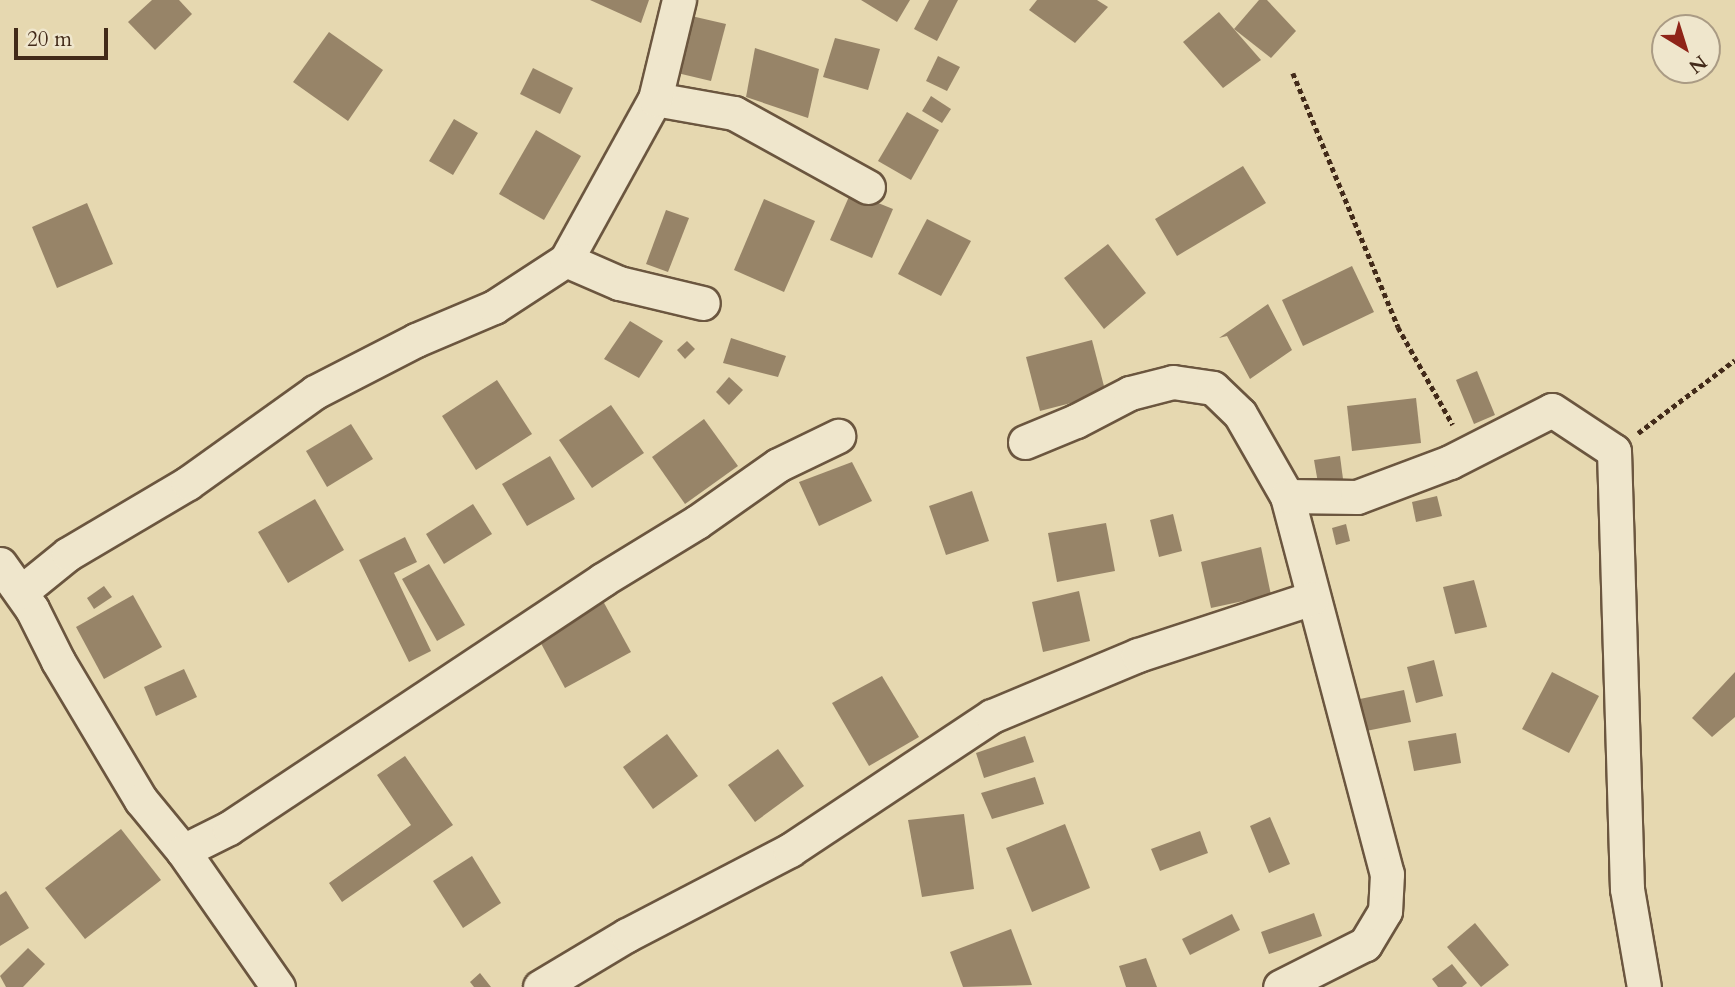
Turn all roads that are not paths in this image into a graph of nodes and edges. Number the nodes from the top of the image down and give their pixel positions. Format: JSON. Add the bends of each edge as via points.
{"nodes":[{"id":1,"x":679,"y":0,"type":"edge"},
{"id":2,"x":655,"y":99,"type":"junction"},
{"id":3,"x":868,"y":187,"type":"dead end"},
{"id":4,"x":566,"y":260,"type":"junction"},
{"id":5,"x":703,"y":303,"type":"dead end"},
{"id":6,"x":838,"y":436,"type":"dead end"},
{"id":7,"x":1025,"y":442,"type":"dead end"},
{"id":8,"x":1287,"y":496,"type":"junction"},
{"id":9,"x":0,"y":564,"type":"edge"},
{"id":10,"x":21,"y":592,"type":"junction"},
{"id":11,"x":1312,"y":598,"type":"junction"},
{"id":12,"x":183,"y":851,"type":"junction"},
{"id":13,"x":278,"y":987,"type":"edge"},
{"id":14,"x":540,"y":987,"type":"edge"},
{"id":15,"x":1280,"y":987,"type":"edge"},
{"id":16,"x":1644,"y":987,"type":"edge"}],
"edges":[{"from":1,"to":2,"type":"street"},
{"from":2,"to":3,"type":"street","via":[[734,113]]},
{"from":2,"to":4,"type":"street"},
{"from":4,"to":5,"type":"street","via":[[618,283]]},
{"from":4,"to":10,"type":"street","via":[[494,307],[416,340],[315,392],[188,483],[68,554]]},
{"from":6,"to":12,"type":"street","via":[[778,465],[697,523],[602,580],[229,828]]},
{"from":7,"to":8,"type":"street","via":[[1130,393],[1173,382],[1213,388],[1240,414]]},
{"from":8,"to":11,"type":"street"},
{"from":8,"to":16,"type":"street","via":[[1357,497],[1469,453],[1552,410],[1614,451],[1627,889]]},
{"from":9,"to":10,"type":"street"},
{"from":10,"to":12,"type":"street","via":[[141,800]]},
{"from":11,"to":14,"type":"street","via":[[1138,655],[992,716],[790,850],[594,953]]},
{"from":11,"to":15,"type":"street","via":[[1387,874],[1385,911],[1365,944]]},
{"from":12,"to":13,"type":"street"}]}
